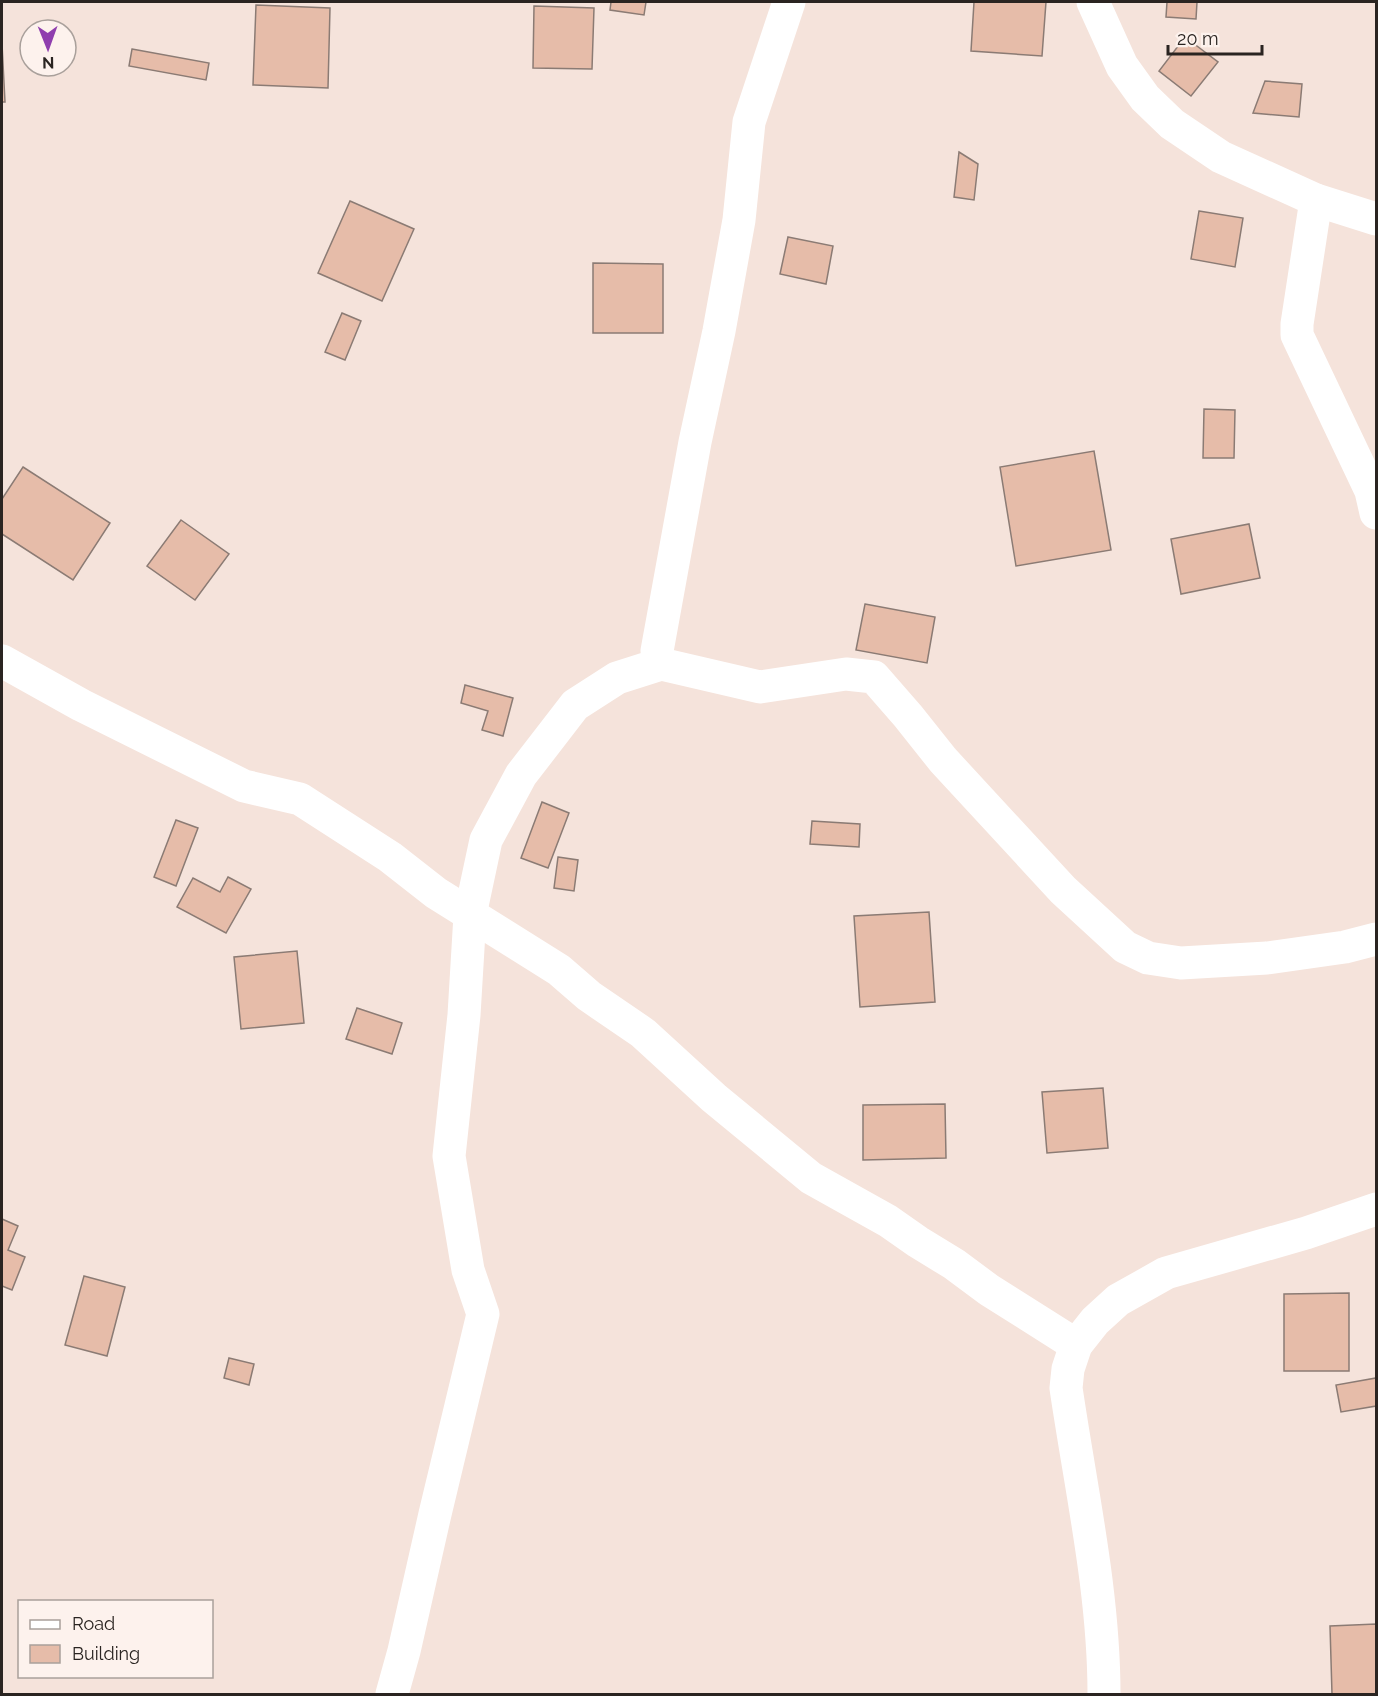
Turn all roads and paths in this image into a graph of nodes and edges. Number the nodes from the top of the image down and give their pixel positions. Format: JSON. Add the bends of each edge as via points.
{"nodes":[{"id":1,"x":789,"y":2,"type":"edge"},
{"id":2,"x":1093,"y":2,"type":"edge"},
{"id":3,"x":1316,"y":201,"type":"junction"},
{"id":4,"x":1377,"y":219,"type":"edge"},
{"id":5,"x":1377,"y":513,"type":"edge"},
{"id":6,"x":2,"y":661,"type":"edge"},
{"id":7,"x":661,"y":664,"type":"junction"},
{"id":8,"x":470,"y":915,"type":"junction"},
{"id":9,"x":1377,"y":939,"type":"edge"},
{"id":10,"x":1377,"y":1209,"type":"edge"},
{"id":11,"x":1076,"y":1345,"type":"junction"},
{"id":12,"x":392,"y":1695,"type":"edge"},
{"id":13,"x":1104,"y":1695,"type":"edge"}],
"edges":[{"from":1,"to":7,"type":"street","via":[[749,122],[739,220],[657,651]]},
{"from":2,"to":3,"type":"street","via":[[1122,66],[1145,98],[1172,124],[1221,157]]},
{"from":3,"to":4,"type":"street"},
{"from":3,"to":5,"type":"street","via":[[1297,335],[1371,491]]},
{"from":6,"to":8,"type":"street","via":[[244,786],[300,799]]},
{"from":7,"to":8,"type":"street","via":[[617,678],[575,705],[521,775],[486,840]]},
{"from":7,"to":9,"type":"street","via":[[760,687],[846,674],[874,677],[1063,890],[1125,947],[1148,958],[1181,963],[1267,958]]},
{"from":8,"to":11,"type":"street","via":[[559,970],[642,1032],[811,1178],[888,1221]]},
{"from":8,"to":12,"type":"street","via":[[449,1156],[468,1270],[483,1314]]},
{"from":10,"to":11,"type":"street","via":[[1166,1273],[1118,1300]]},
{"from":11,"to":13,"type":"street","via":[[1066,1388],[1094,1559],[1104,1653]]}]}
